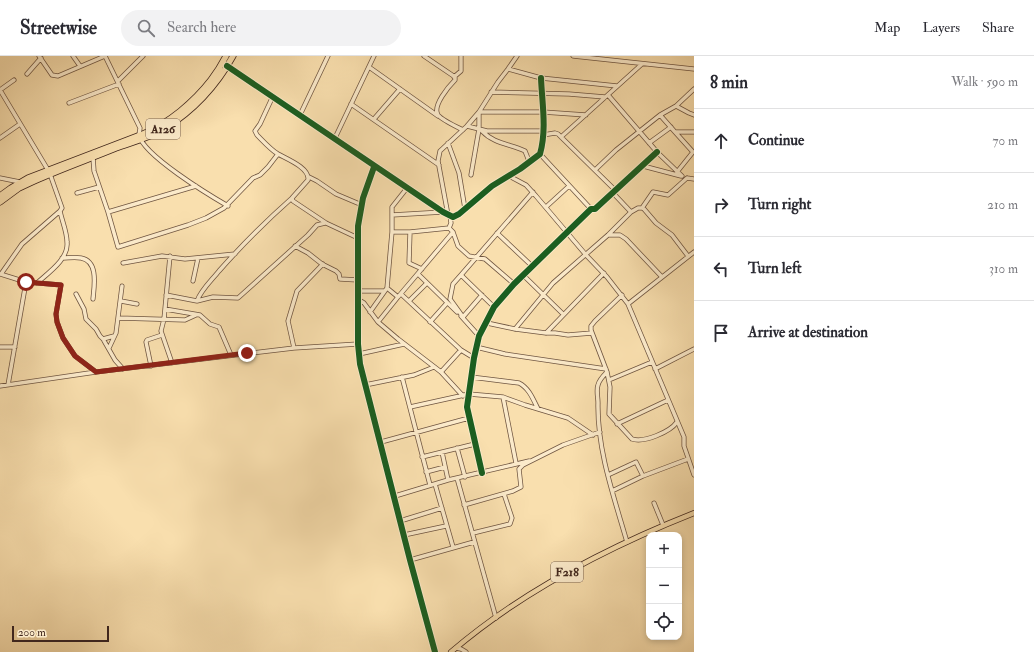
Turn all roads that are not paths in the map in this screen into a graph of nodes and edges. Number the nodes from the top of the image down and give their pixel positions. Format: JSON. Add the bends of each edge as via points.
{"nodes":[{"id":1,"x":73,"y":56,"type":"edge"},
{"id":2,"x":105,"y":56,"type":"edge"},
{"id":3,"x":143,"y":56,"type":"edge"},
{"id":4,"x":232,"y":56,"type":"edge"},
{"id":5,"x":328,"y":56,"type":"edge"},
{"id":6,"x":374,"y":56,"type":"edge"},
{"id":7,"x":424,"y":56,"type":"edge"},
{"id":8,"x":461,"y":56,"type":"edge"},
{"id":9,"x":517,"y":56,"type":"edge"},
{"id":10,"x":573,"y":56,"type":"edge"},
{"id":11,"x":621,"y":56,"type":"edge"},
{"id":12,"x":40,"y":57,"type":"edge"},
{"id":13,"x":224,"y":57,"type":"edge"},
{"id":14,"x":621,"y":61,"type":"junction"},
{"id":15,"x":642,"y":64,"type":"junction"},
{"id":16,"x":80,"y":66,"type":"junction"},
{"id":17,"x":227,"y":66,"type":"junction"},
{"id":18,"x":368,"y":67,"type":"junction"},
{"id":19,"x":694,"y":69,"type":"edge"},
{"id":20,"x":508,"y":70,"type":"junction"},
{"id":21,"x":27,"y":74,"type":"dead end"},
{"id":22,"x":454,"y":77,"type":"junction"},
{"id":23,"x":541,"y":78,"type":"junction"},
{"id":24,"x":14,"y":80,"type":"dead end"},
{"id":25,"x":118,"y":83,"type":"junction"},
{"id":26,"x":617,"y":86,"type":"junction"},
{"id":27,"x":400,"y":89,"type":"junction"},
{"id":28,"x":694,"y":89,"type":"edge"},
{"id":29,"x":0,"y":90,"type":"edge"},
{"id":30,"x":491,"y":92,"type":"junction"},
{"id":31,"x":541,"y":93,"type":"junction"},
{"id":32,"x":273,"y":96,"type":"junction"},
{"id":33,"x":607,"y":96,"type":"junction"},
{"id":34,"x":69,"y":103,"type":"dead end"},
{"id":35,"x":351,"y":104,"type":"junction"},
{"id":36,"x":676,"y":106,"type":"junction"},
{"id":37,"x":479,"y":112,"type":"junction"},
{"id":38,"x":543,"y":112,"type":"junction"},
{"id":39,"x":694,"y":114,"type":"edge"},
{"id":40,"x":300,"y":115,"type":"junction"},
{"id":41,"x":586,"y":115,"type":"junction"},
{"id":42,"x":660,"y":115,"type":"junction"},
{"id":43,"x":439,"y":117,"type":"junction"},
{"id":44,"x":374,"y":119,"type":"junction"},
{"id":45,"x":20,"y":124,"type":"junction"},
{"id":46,"x":467,"y":126,"type":"junction"},
{"id":47,"x":671,"y":127,"type":"junction"},
{"id":48,"x":463,"y":130,"type":"junction"},
{"id":49,"x":480,"y":130,"type":"junction"},
{"id":50,"x":640,"y":131,"type":"junction"},
{"id":51,"x":675,"y":132,"type":"junction"},
{"id":52,"x":694,"y":132,"type":"edge"},
{"id":53,"x":543,"y":133,"type":"junction"},
{"id":54,"x":140,"y":134,"type":"junction"},
{"id":55,"x":147,"y":134,"type":"junction"},
{"id":56,"x":561,"y":137,"type":"junction"},
{"id":57,"x":0,"y":138,"type":"edge"},
{"id":58,"x":335,"y":138,"type":"junction"},
{"id":59,"x":448,"y":142,"type":"junction"},
{"id":60,"x":649,"y":143,"type":"junction"},
{"id":61,"x":657,"y":152,"type":"junction"},
{"id":62,"x":278,"y":154,"type":"junction"},
{"id":63,"x":540,"y":154,"type":"junction"},
{"id":64,"x":93,"y":158,"type":"junction"},
{"id":65,"x":529,"y":161,"type":"junction"},
{"id":66,"x":65,"y":166,"type":"junction"},
{"id":67,"x":374,"y":166,"type":"junction"},
{"id":68,"x":439,"y":166,"type":"junction"},
{"id":69,"x":643,"y":166,"type":"junction"},
{"id":70,"x":595,"y":170,"type":"junction"},
{"id":71,"x":49,"y":172,"type":"junction"},
{"id":72,"x":677,"y":172,"type":"junction"},
{"id":73,"x":472,"y":175,"type":"dead end"},
{"id":74,"x":509,"y":176,"type":"junction"},
{"id":75,"x":682,"y":176,"type":"junction"},
{"id":76,"x":308,"y":177,"type":"junction"},
{"id":77,"x":0,"y":178,"type":"edge"},
{"id":78,"x":687,"y":178,"type":"junction"},
{"id":79,"x":694,"y":179,"type":"edge"},
{"id":80,"x":20,"y":182,"type":"junction"},
{"id":81,"x":196,"y":186,"type":"junction"},
{"id":82,"x":569,"y":186,"type":"junction"},
{"id":83,"x":99,"y":187,"type":"junction"},
{"id":84,"x":407,"y":188,"type":"junction"},
{"id":85,"x":533,"y":192,"type":"junction"},
{"id":86,"x":614,"y":192,"type":"junction"},
{"id":87,"x":77,"y":193,"type":"dead end"},
{"id":88,"x":0,"y":196,"type":"edge"},
{"id":89,"x":292,"y":198,"type":"junction"},
{"id":90,"x":0,"y":202,"type":"edge"},
{"id":91,"x":362,"y":205,"type":"junction"},
{"id":92,"x":228,"y":206,"type":"junction"},
{"id":93,"x":546,"y":207,"type":"junction"},
{"id":94,"x":642,"y":208,"type":"junction"},
{"id":95,"x":465,"y":209,"type":"junction"},
{"id":96,"x":591,"y":209,"type":"junction"},
{"id":97,"x":60,"y":211,"type":"junction"},
{"id":98,"x":108,"y":212,"type":"junction"},
{"id":99,"x":443,"y":212,"type":"junction"},
{"id":100,"x":631,"y":212,"type":"junction"},
{"id":101,"x":392,"y":215,"type":"junction"},
{"id":102,"x":449,"y":216,"type":"junction"},
{"id":103,"x":326,"y":223,"type":"junction"},
{"id":104,"x":449,"y":228,"type":"junction"},
{"id":105,"x":567,"y":231,"type":"junction"},
{"id":106,"x":392,"y":232,"type":"junction"},
{"id":107,"x":410,"y":232,"type":"junction"},
{"id":108,"x":453,"y":232,"type":"junction"},
{"id":109,"x":497,"y":233,"type":"junction"},
{"id":110,"x":608,"y":235,"type":"junction"},
{"id":111,"x":358,"y":238,"type":"junction"},
{"id":112,"x":295,"y":246,"type":"junction"},
{"id":113,"x":694,"y":252,"type":"edge"},
{"id":114,"x":235,"y":254,"type":"junction"},
{"id":115,"x":586,"y":255,"type":"junction"},
{"id":116,"x":170,"y":256,"type":"junction"},
{"id":117,"x":688,"y":256,"type":"junction"},
{"id":118,"x":476,"y":257,"type":"junction"},
{"id":119,"x":62,"y":258,"type":"junction"},
{"id":120,"x":198,"y":258,"type":"junction"},
{"id":121,"x":123,"y":263,"type":"dead end"},
{"id":122,"x":323,"y":264,"type":"junction"},
{"id":123,"x":532,"y":266,"type":"junction"},
{"id":124,"x":422,"y":269,"type":"junction"},
{"id":125,"x":604,"y":273,"type":"junction"},
{"id":126,"x":1,"y":274,"type":"edge"},
{"id":127,"x":418,"y":274,"type":"junction"},
{"id":128,"x":461,"y":275,"type":"junction"},
{"id":129,"x":523,"y":275,"type":"junction"},
{"id":130,"x":662,"y":277,"type":"junction"},
{"id":131,"x":358,"y":280,"type":"junction"},
{"id":132,"x":193,"y":281,"type":"dead end"},
{"id":133,"x":26,"y":282,"type":"junction"},
{"id":134,"x":37,"y":283,"type":"junction"},
{"id":135,"x":427,"y":284,"type":"junction"},
{"id":136,"x":514,"y":284,"type":"junction"},
{"id":137,"x":122,"y":286,"type":"dead end"},
{"id":138,"x":385,"y":289,"type":"junction"},
{"id":139,"x":358,"y":291,"type":"junction"},
{"id":140,"x":76,"y":294,"type":"dead end"},
{"id":141,"x":543,"y":294,"type":"junction"},
{"id":142,"x":166,"y":295,"type":"junction"},
{"id":143,"x":400,"y":295,"type":"junction"},
{"id":144,"x":482,"y":295,"type":"junction"},
{"id":145,"x":622,"y":295,"type":"junction"},
{"id":146,"x":200,"y":298,"type":"junction"},
{"id":147,"x":93,"y":299,"type":"dead end"},
{"id":148,"x":359,"y":300,"type":"junction"},
{"id":149,"x":121,"y":301,"type":"junction"},
{"id":150,"x":409,"y":301,"type":"junction"},
{"id":151,"x":447,"y":303,"type":"junction"},
{"id":152,"x":137,"y":304,"type":"dead end"},
{"id":153,"x":628,"y":304,"type":"junction"},
{"id":154,"x":494,"y":307,"type":"junction"},
{"id":155,"x":165,"y":310,"type":"junction"},
{"id":156,"x":370,"y":312,"type":"junction"},
{"id":157,"x":563,"y":314,"type":"junction"},
{"id":158,"x":197,"y":315,"type":"junction"},
{"id":159,"x":462,"y":317,"type":"junction"},
{"id":160,"x":119,"y":318,"type":"junction"},
{"id":161,"x":164,"y":319,"type":"junction"},
{"id":162,"x":378,"y":322,"type":"junction"},
{"id":163,"x":430,"y":322,"type":"junction"},
{"id":164,"x":487,"y":323,"type":"junction"},
{"id":165,"x":515,"y":329,"type":"junction"},
{"id":166,"x":546,"y":333,"type":"junction"},
{"id":167,"x":592,"y":333,"type":"junction"},
{"id":168,"x":114,"y":336,"type":"junction"},
{"id":169,"x":162,"y":336,"type":"junction"},
{"id":170,"x":479,"y":336,"type":"junction"},
{"id":171,"x":103,"y":339,"type":"junction"},
{"id":172,"x":358,"y":344,"type":"junction"},
{"id":173,"x":404,"y":344,"type":"junction"},
{"id":174,"x":0,"y":347,"type":"edge"},
{"id":175,"x":15,"y":347,"type":"junction"},
{"id":176,"x":476,"y":347,"type":"junction"},
{"id":177,"x":109,"y":348,"type":"junction"},
{"id":178,"x":294,"y":348,"type":"junction"},
{"id":179,"x":694,"y":349,"type":"edge"},
{"id":180,"x":461,"y":350,"type":"junction"},
{"id":181,"x":359,"y":354,"type":"junction"},
{"id":182,"x":231,"y":355,"type":"junction"},
{"id":183,"x":474,"y":358,"type":"junction"},
{"id":184,"x":652,"y":362,"type":"junction"},
{"id":185,"x":172,"y":363,"type":"junction"},
{"id":186,"x":151,"y":366,"type":"junction"},
{"id":187,"x":434,"y":367,"type":"junction"},
{"id":188,"x":123,"y":369,"type":"junction"},
{"id":189,"x":655,"y":369,"type":"junction"},
{"id":190,"x":606,"y":370,"type":"junction"},
{"id":191,"x":96,"y":372,"type":"junction"},
{"id":192,"x":441,"y":372,"type":"junction"},
{"id":193,"x":402,"y":377,"type":"junction"},
{"id":194,"x":471,"y":377,"type":"junction"},
{"id":195,"x":609,"y":380,"type":"junction"},
{"id":196,"x":8,"y":385,"type":"junction"},
{"id":197,"x":365,"y":385,"type":"junction"},
{"id":198,"x":0,"y":386,"type":"edge"},
{"id":199,"x":468,"y":394,"type":"junction"},
{"id":200,"x":463,"y":396,"type":"junction"},
{"id":201,"x":503,"y":397,"type":"junction"},
{"id":202,"x":668,"y":400,"type":"junction"},
{"id":203,"x":410,"y":408,"type":"junction"},
{"id":204,"x":538,"y":409,"type":"junction"},
{"id":205,"x":469,"y":418,"type":"junction"},
{"id":206,"x":677,"y":422,"type":"junction"},
{"id":207,"x":617,"y":424,"type":"junction"},
{"id":208,"x":417,"y":432,"type":"junction"},
{"id":209,"x":600,"y":432,"type":"junction"},
{"id":210,"x":593,"y":435,"type":"junction"},
{"id":211,"x":381,"y":442,"type":"junction"},
{"id":212,"x":476,"y":444,"type":"junction"},
{"id":213,"x":458,"y":448,"type":"junction"},
{"id":214,"x":442,"y":452,"type":"junction"},
{"id":215,"x":422,"y":457,"type":"junction"},
{"id":216,"x":688,"y":458,"type":"junction"},
{"id":217,"x":533,"y":460,"type":"junction"},
{"id":218,"x":516,"y":464,"type":"junction"},
{"id":219,"x":445,"y":467,"type":"junction"},
{"id":220,"x":426,"y":472,"type":"junction"},
{"id":221,"x":482,"y":473,"type":"junction"},
{"id":222,"x":608,"y":475,"type":"junction"},
{"id":223,"x":694,"y":475,"type":"edge"},
{"id":224,"x":643,"y":476,"type":"junction"},
{"id":225,"x":465,"y":477,"type":"junction"},
{"id":226,"x":457,"y":478,"type":"junction"},
{"id":227,"x":448,"y":480,"type":"junction"},
{"id":228,"x":435,"y":484,"type":"junction"},
{"id":229,"x":430,"y":485,"type":"junction"},
{"id":230,"x":612,"y":491,"type":"junction"},
{"id":231,"x":504,"y":494,"type":"junction"},
{"id":232,"x":394,"y":496,"type":"junction"},
{"id":233,"x":654,"y":503,"type":"dead end"},
{"id":234,"x":464,"y":505,"type":"junction"},
{"id":235,"x":442,"y":508,"type":"junction"},
{"id":236,"x":694,"y":512,"type":"edge"},
{"id":237,"x":400,"y":521,"type":"junction"},
{"id":238,"x":663,"y":525,"type":"junction"},
{"id":239,"x":446,"y":526,"type":"junction"},
{"id":240,"x":473,"y":533,"type":"junction"},
{"id":241,"x":404,"y":535,"type":"junction"},
{"id":242,"x":474,"y":542,"type":"junction"},
{"id":243,"x":627,"y":542,"type":"junction"},
{"id":244,"x":453,"y":547,"type":"junction"},
{"id":245,"x":410,"y":560,"type":"junction"},
{"id":246,"x":496,"y":618,"type":"junction"},
{"id":247,"x":456,"y":648,"type":"junction"},
{"id":248,"x":435,"y":652,"type":"edge"},
{"id":249,"x":451,"y":652,"type":"edge"},
{"id":250,"x":466,"y":652,"type":"edge"}],
"edges":[{"from":1,"to":16,"type":"street"},
{"from":2,"to":16,"type":"street"},
{"from":2,"to":25,"type":"street"},
{"from":3,"to":25,"type":"street"},
{"from":4,"to":17,"type":"highway","number":"A126"},
{"from":5,"to":40,"type":"street"},
{"from":6,"to":18,"type":"street"},
{"from":7,"to":22,"type":"street"},
{"from":8,"to":22,"type":"street","via":[[460,71]]},
{"from":9,"to":20,"type":"street"},
{"from":10,"to":14,"type":"street"},
{"from":11,"to":14,"type":"street"},
{"from":12,"to":16,"type":"street","via":[[54,76]]},
{"from":12,"to":21,"type":"street"},
{"from":13,"to":55,"type":"highway","number":"A126","via":[[212,79],[188,104]]},
{"from":14,"to":15,"type":"street"},
{"from":15,"to":19,"type":"street"},
{"from":15,"to":26,"type":"street"},
{"from":17,"to":32,"type":"street"},
{"from":17,"to":55,"type":"highway","number":"A126","via":[[212,88],[188,111],[172,124]]},
{"from":18,"to":27,"type":"street"},
{"from":18,"to":35,"type":"street"},
{"from":20,"to":23,"type":"street"},
{"from":20,"to":30,"type":"street"},
{"from":22,"to":43,"type":"street","via":[[455,80],[439,102]]},
{"from":23,"to":26,"type":"street"},
{"from":23,"to":31,"type":"street"},
{"from":24,"to":29,"type":"street"},
{"from":25,"to":34,"type":"street"},
{"from":25,"to":54,"type":"street"},
{"from":26,"to":33,"type":"street"},
{"from":27,"to":43,"type":"street"},
{"from":27,"to":44,"type":"street"},
{"from":28,"to":36,"type":"street"},
{"from":29,"to":45,"type":"street"},
{"from":30,"to":31,"type":"street"},
{"from":30,"to":37,"type":"street"},
{"from":31,"to":33,"type":"street"},
{"from":31,"to":38,"type":"street"},
{"from":32,"to":40,"type":"street"},
{"from":32,"to":62,"type":"street","via":[[255,131]]},
{"from":33,"to":41,"type":"street"},
{"from":33,"to":50,"type":"street"},
{"from":35,"to":44,"type":"street"},
{"from":35,"to":58,"type":"street"},
{"from":36,"to":39,"type":"street"},
{"from":36,"to":42,"type":"street"},
{"from":37,"to":38,"type":"street"},
{"from":37,"to":46,"type":"street"},
{"from":37,"to":49,"type":"street"},
{"from":38,"to":41,"type":"street"},
{"from":38,"to":53,"type":"street"},
{"from":40,"to":58,"type":"street"},
{"from":41,"to":56,"type":"street"},
{"from":42,"to":47,"type":"street"},
{"from":42,"to":50,"type":"street"},
{"from":43,"to":48,"type":"street"},
{"from":44,"to":68,"type":"street"},
{"from":45,"to":57,"type":"street"},
{"from":45,"to":71,"type":"street"},
{"from":46,"to":48,"type":"street"},
{"from":46,"to":49,"type":"street"},
{"from":47,"to":51,"type":"street"},
{"from":47,"to":60,"type":"street"},
{"from":48,"to":59,"type":"street"},
{"from":49,"to":53,"type":"street"},
{"from":49,"to":65,"type":"street","via":[[500,143],[525,151]]},
{"from":49,"to":73,"type":"street"},
{"from":50,"to":60,"type":"street"},
{"from":50,"to":70,"type":"street"},
{"from":51,"to":52,"type":"street"},
{"from":51,"to":72,"type":"street","via":[[693,152]]},
{"from":53,"to":56,"type":"street","via":[[555,133]]},
{"from":53,"to":63,"type":"street"},
{"from":54,"to":55,"type":"highway","number":"A126"},
{"from":54,"to":55,"type":"street"},
{"from":54,"to":64,"type":"highway","number":"A126"},
{"from":54,"to":66,"type":"highway","number":"A126"},
{"from":54,"to":81,"type":"street","via":[[151,151]]},
{"from":56,"to":70,"type":"street"},
{"from":58,"to":67,"type":"street"},
{"from":59,"to":68,"type":"street","via":[[440,151]]},
{"from":59,"to":95,"type":"street","via":[[459,173]]},
{"from":60,"to":61,"type":"street"},
{"from":61,"to":69,"type":"street"},
{"from":61,"to":72,"type":"street"},
{"from":62,"to":76,"type":"street","via":[[306,171]]},
{"from":62,"to":92,"type":"street","via":[[268,168],[253,178]]},
{"from":63,"to":65,"type":"street"},
{"from":63,"to":82,"type":"street"},
{"from":64,"to":66,"type":"highway","number":"A126"},
{"from":64,"to":83,"type":"street"},
{"from":65,"to":74,"type":"street"},
{"from":66,"to":71,"type":"highway","number":"A126"},
{"from":67,"to":84,"type":"street"},
{"from":67,"to":91,"type":"street"},
{"from":68,"to":102,"type":"street"},
{"from":69,"to":75,"type":"street"},
{"from":69,"to":86,"type":"street"},
{"from":70,"to":86,"type":"street"},
{"from":71,"to":80,"type":"highway","number":"A126"},
{"from":71,"to":90,"type":"highway","number":"A126"},
{"from":71,"to":97,"type":"street","via":[[62,208]]},
{"from":72,"to":75,"type":"street"},
{"from":74,"to":85,"type":"street"},
{"from":74,"to":95,"type":"street","via":[[492,186]]},
{"from":75,"to":78,"type":"street"},
{"from":76,"to":89,"type":"street","via":[[306,183]]},
{"from":76,"to":91,"type":"street","via":[[317,180],[336,194]]},
{"from":77,"to":80,"type":"street"},
{"from":78,"to":79,"type":"street"},
{"from":78,"to":94,"type":"street","via":[[668,195],[654,192]]},
{"from":80,"to":88,"type":"highway","number":"A126"},
{"from":81,"to":92,"type":"street"},
{"from":81,"to":98,"type":"street"},
{"from":82,"to":93,"type":"street"},
{"from":82,"to":96,"type":"street"},
{"from":83,"to":87,"type":"street"},
{"from":83,"to":98,"type":"street"},
{"from":84,"to":99,"type":"street"},
{"from":84,"to":101,"type":"street","via":[[392,207]]},
{"from":85,"to":93,"type":"street"},
{"from":85,"to":109,"type":"street"},
{"from":86,"to":96,"type":"street","via":[[595,209]]},
{"from":86,"to":100,"type":"street"},
{"from":89,"to":103,"type":"street","via":[[292,201]]},
{"from":89,"to":114,"type":"street"},
{"from":91,"to":111,"type":"street"},
{"from":92,"to":98,"type":"street","via":[[188,225],[118,247]]},
{"from":93,"to":105,"type":"street"},
{"from":94,"to":100,"type":"street"},
{"from":94,"to":117,"type":"street","via":[[659,226],[672,235]]},
{"from":95,"to":102,"type":"street","via":[[453,217]]},
{"from":96,"to":105,"type":"street"},
{"from":97,"to":119,"type":"street","via":[[68,242]]},
{"from":97,"to":126,"type":"street","via":[[22,244]]},
{"from":99,"to":101,"type":"street"},
{"from":99,"to":102,"type":"street"},
{"from":100,"to":110,"type":"street"},
{"from":101,"to":106,"type":"street"},
{"from":102,"to":104,"type":"street"},
{"from":103,"to":111,"type":"street"},
{"from":103,"to":112,"type":"street","via":[[317,224]]},
{"from":104,"to":107,"type":"street"},
{"from":104,"to":108,"type":"street"},
{"from":105,"to":115,"type":"street"},
{"from":105,"to":123,"type":"street"},
{"from":106,"to":107,"type":"street"},
{"from":106,"to":138,"type":"street"},
{"from":107,"to":124,"type":"street","via":[[409,263]]},
{"from":108,"to":118,"type":"street","via":[[458,246],[469,256]]},
{"from":108,"to":124,"type":"street"},
{"from":109,"to":118,"type":"street"},
{"from":109,"to":123,"type":"street"},
{"from":110,"to":115,"type":"street"},
{"from":110,"to":130,"type":"street","via":[[620,235],[626,239]]},
{"from":111,"to":131,"type":"street"},
{"from":112,"to":122,"type":"street"},
{"from":112,"to":146,"type":"street","via":[[238,298]]},
{"from":113,"to":117,"type":"street"},
{"from":114,"to":120,"type":"street"},
{"from":114,"to":146,"type":"street"},
{"from":115,"to":125,"type":"street"},
{"from":115,"to":141,"type":"street"},
{"from":116,"to":120,"type":"street"},
{"from":116,"to":121,"type":"street"},
{"from":116,"to":142,"type":"street"},
{"from":117,"to":130,"type":"street"},
{"from":118,"to":128,"type":"street"},
{"from":118,"to":136,"type":"street","via":[[485,259]]},
{"from":119,"to":134,"type":"street"},
{"from":119,"to":147,"type":"street","via":[[82,258],[90,265],[94,274]]},
{"from":120,"to":132,"type":"street"},
{"from":122,"to":131,"type":"street","via":[[336,271],[340,279]]},
{"from":122,"to":178,"type":"street","via":[[296,292],[288,321]]},
{"from":123,"to":129,"type":"street"},
{"from":124,"to":127,"type":"street"},
{"from":125,"to":145,"type":"street"},
{"from":125,"to":157,"type":"street"},
{"from":126,"to":133,"type":"street"},
{"from":127,"to":135,"type":"street"},
{"from":127,"to":143,"type":"street"},
{"from":128,"to":144,"type":"street"},
{"from":128,"to":159,"type":"street","via":[[453,284],[450,299]]},
{"from":129,"to":136,"type":"street"},
{"from":129,"to":141,"type":"street"},
{"from":130,"to":153,"type":"street"},
{"from":131,"to":139,"type":"street"},
{"from":133,"to":134,"type":"street"},
{"from":133,"to":175,"type":"street"},
{"from":134,"to":191,"type":"street","via":[[61,285],[56,314],[63,338],[75,356]]},
{"from":135,"to":150,"type":"street"},
{"from":135,"to":151,"type":"street"},
{"from":136,"to":154,"type":"street"},
{"from":137,"to":149,"type":"street"},
{"from":138,"to":139,"type":"street"},
{"from":138,"to":143,"type":"street"},
{"from":138,"to":156,"type":"street"},
{"from":139,"to":148,"type":"street"},
{"from":140,"to":171,"type":"street","via":[[86,319]]},
{"from":141,"to":157,"type":"street"},
{"from":141,"to":165,"type":"street"},
{"from":142,"to":146,"type":"street","via":[[196,301]]},
{"from":142,"to":155,"type":"street"},
{"from":143,"to":150,"type":"street"},
{"from":143,"to":162,"type":"street"},
{"from":144,"to":154,"type":"street"},
{"from":144,"to":159,"type":"street"},
{"from":145,"to":153,"type":"street"},
{"from":145,"to":167,"type":"street","via":[[591,326]]},
{"from":148,"to":156,"type":"street"},
{"from":148,"to":172,"type":"street"},
{"from":149,"to":152,"type":"street"},
{"from":149,"to":160,"type":"street"},
{"from":150,"to":163,"type":"street"},
{"from":151,"to":159,"type":"street"},
{"from":151,"to":163,"type":"street"},
{"from":153,"to":184,"type":"street"},
{"from":154,"to":164,"type":"street"},
{"from":155,"to":158,"type":"street"},
{"from":155,"to":161,"type":"street"},
{"from":156,"to":162,"type":"street"},
{"from":157,"to":166,"type":"street"},
{"from":158,"to":161,"type":"street","via":[[185,320]]},
{"from":158,"to":182,"type":"street","via":[[219,327]]},
{"from":159,"to":170,"type":"street"},
{"from":160,"to":161,"type":"street"},
{"from":160,"to":168,"type":"street"},
{"from":161,"to":169,"type":"street"},
{"from":162,"to":173,"type":"street"},
{"from":163,"to":180,"type":"street"},
{"from":164,"to":165,"type":"street"},
{"from":164,"to":170,"type":"street"},
{"from":165,"to":166,"type":"street"},
{"from":166,"to":167,"type":"street"},
{"from":167,"to":190,"type":"street"},
{"from":168,"to":171,"type":"street"},
{"from":168,"to":177,"type":"street"},
{"from":169,"to":185,"type":"street"},
{"from":169,"to":186,"type":"street","via":[[146,342]]},
{"from":170,"to":176,"type":"street"},
{"from":171,"to":177,"type":"street"},
{"from":172,"to":178,"type":"street"},
{"from":172,"to":181,"type":"street"},
{"from":173,"to":181,"type":"street"},
{"from":173,"to":187,"type":"street"},
{"from":174,"to":175,"type":"street"},
{"from":175,"to":196,"type":"street"},
{"from":176,"to":183,"type":"street"},
{"from":176,"to":190,"type":"street"},
{"from":177,"to":188,"type":"street","via":[[114,360]]},
{"from":178,"to":182,"type":"street"},
{"from":179,"to":189,"type":"street"},
{"from":180,"to":183,"type":"street"},
{"from":180,"to":192,"type":"street"},
{"from":181,"to":197,"type":"street"},
{"from":182,"to":185,"type":"street"},
{"from":183,"to":194,"type":"street"},
{"from":184,"to":189,"type":"street"},
{"from":184,"to":195,"type":"street"},
{"from":185,"to":186,"type":"street"},
{"from":186,"to":188,"type":"street"},
{"from":187,"to":192,"type":"street"},
{"from":187,"to":193,"type":"street"},
{"from":188,"to":191,"type":"street"},
{"from":189,"to":202,"type":"street"},
{"from":190,"to":195,"type":"street"},
{"from":190,"to":209,"type":"street","via":[[598,385]]},
{"from":191,"to":196,"type":"street"},
{"from":192,"to":200,"type":"street"},
{"from":193,"to":197,"type":"street"},
{"from":193,"to":203,"type":"street"},
{"from":194,"to":199,"type":"street"},
{"from":194,"to":204,"type":"street","via":[[519,383],[532,396]]},
{"from":195,"to":207,"type":"street","via":[[609,414]]},
{"from":196,"to":198,"type":"street"},
{"from":197,"to":211,"type":"street"},
{"from":199,"to":200,"type":"street"},
{"from":199,"to":201,"type":"street"},
{"from":199,"to":205,"type":"street"},
{"from":200,"to":203,"type":"street"},
{"from":201,"to":204,"type":"street"},
{"from":201,"to":218,"type":"street"},
{"from":202,"to":206,"type":"street"},
{"from":202,"to":207,"type":"street"},
{"from":203,"to":208,"type":"street"},
{"from":204,"to":210,"type":"street","via":[[568,418]]},
{"from":205,"to":208,"type":"street"},
{"from":205,"to":212,"type":"street"},
{"from":206,"to":207,"type":"street","via":[[653,438],[641,440],[632,439]]},
{"from":206,"to":216,"type":"street","via":[[684,437]]},
{"from":208,"to":211,"type":"street"},
{"from":208,"to":215,"type":"street"},
{"from":209,"to":210,"type":"street"},
{"from":209,"to":222,"type":"street"},
{"from":210,"to":217,"type":"street","via":[[563,445]]},
{"from":211,"to":232,"type":"street"},
{"from":212,"to":213,"type":"street"},
{"from":212,"to":221,"type":"street"},
{"from":213,"to":214,"type":"street"},
{"from":213,"to":225,"type":"street"},
{"from":214,"to":215,"type":"street"},
{"from":214,"to":219,"type":"street"},
{"from":215,"to":220,"type":"street"},
{"from":216,"to":223,"type":"street"},
{"from":216,"to":224,"type":"street"},
{"from":217,"to":218,"type":"street"},
{"from":217,"to":231,"type":"street","via":[[518,469],[521,487]]},
{"from":218,"to":221,"type":"street"},
{"from":219,"to":220,"type":"street"},
{"from":219,"to":227,"type":"street"},
{"from":220,"to":229,"type":"street"},
{"from":221,"to":225,"type":"street"},
{"from":222,"to":224,"type":"street","via":[[636,462]]},
{"from":222,"to":230,"type":"street"},
{"from":224,"to":230,"type":"street"},
{"from":225,"to":226,"type":"street"},
{"from":226,"to":227,"type":"street"},
{"from":226,"to":234,"type":"street"},
{"from":227,"to":228,"type":"street"},
{"from":228,"to":229,"type":"street"},
{"from":228,"to":235,"type":"street"},
{"from":229,"to":232,"type":"street"},
{"from":230,"to":243,"type":"street"},
{"from":231,"to":234,"type":"street"},
{"from":231,"to":240,"type":"street","via":[[512,518],[510,524]]},
{"from":232,"to":237,"type":"street"},
{"from":233,"to":238,"type":"street"},
{"from":234,"to":240,"type":"street"},
{"from":235,"to":237,"type":"street"},
{"from":235,"to":239,"type":"street"},
{"from":236,"to":238,"type":"main road","number":"F218"},
{"from":237,"to":241,"type":"street"},
{"from":238,"to":243,"type":"main road","number":"F218"},
{"from":239,"to":241,"type":"street"},
{"from":239,"to":244,"type":"street"},
{"from":240,"to":242,"type":"street"},
{"from":241,"to":245,"type":"street"},
{"from":242,"to":244,"type":"street"},
{"from":242,"to":246,"type":"street"},
{"from":243,"to":246,"type":"main road","number":"F218","via":[[561,576]]},
{"from":244,"to":245,"type":"street"},
{"from":245,"to":248,"type":"street"},
{"from":246,"to":247,"type":"main road","number":"F218"},
{"from":247,"to":249,"type":"main road","number":"F218"},
{"from":247,"to":250,"type":"street"}]}
